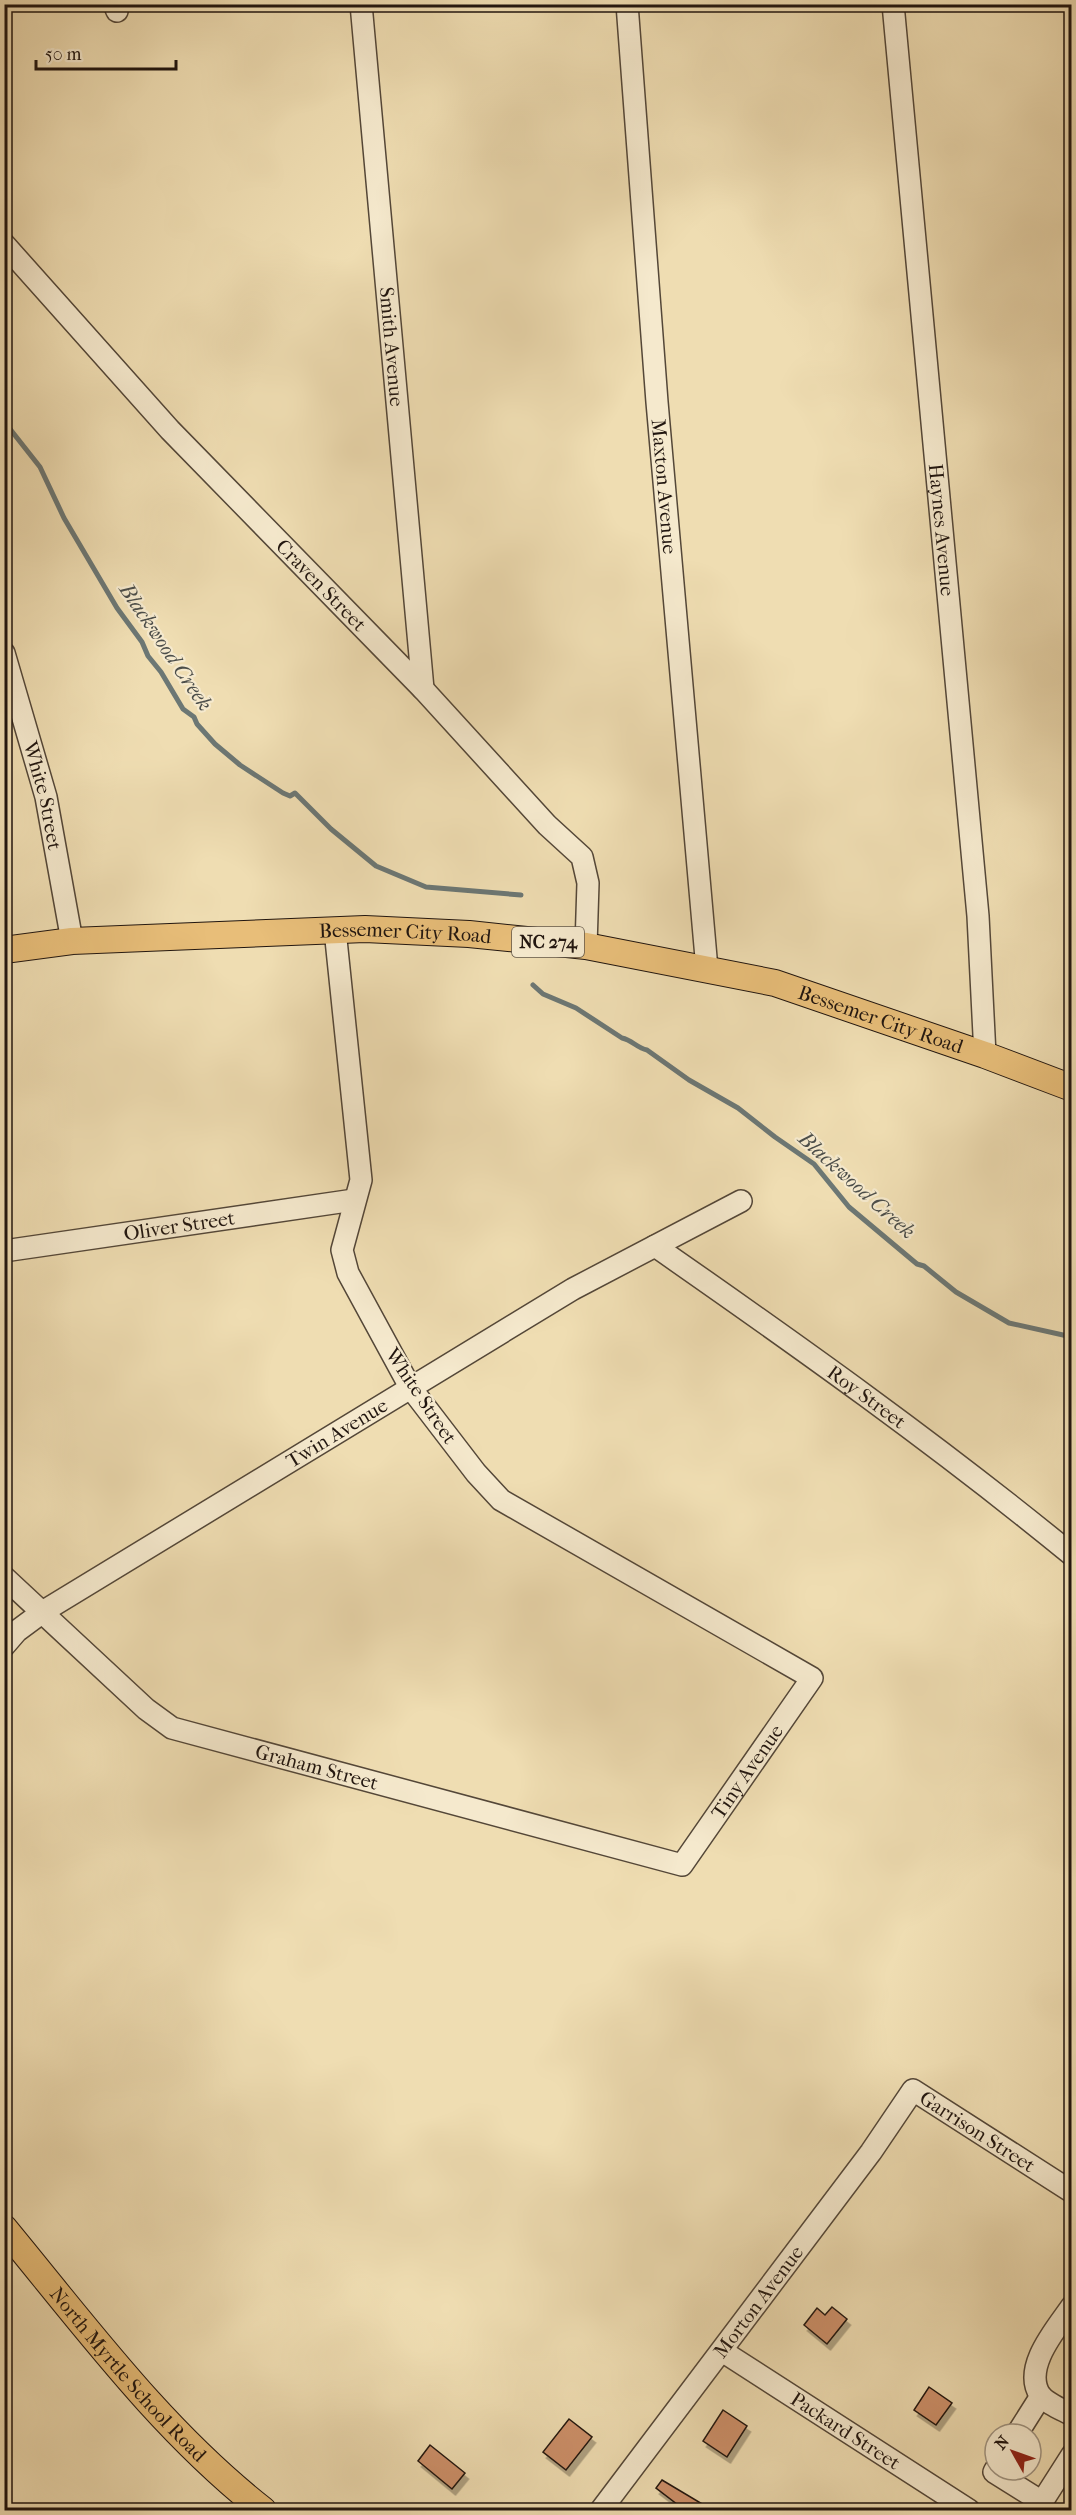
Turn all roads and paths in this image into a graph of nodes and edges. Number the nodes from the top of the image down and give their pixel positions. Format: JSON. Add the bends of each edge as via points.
{"nodes":[{"id":1,"x":361,"y":4,"type":"edge"},
{"id":2,"x":627,"y":4,"type":"edge"},
{"id":3,"x":893,"y":4,"type":"edge"},
{"id":4,"x":4,"y":244,"type":"edge"},
{"id":5,"x":4,"y":653,"type":"edge"},
{"id":6,"x":423,"y":689,"type":"junction"},
{"id":7,"x":335,"y":930,"type":"junction"},
{"id":8,"x":72,"y":941,"type":"junction"},
{"id":9,"x":586,"y":946,"type":"junction"},
{"id":10,"x":4,"y":950,"type":"edge"},
{"id":11,"x":707,"y":969,"type":"junction"},
{"id":12,"x":985,"y":1055,"type":"junction"},
{"id":13,"x":1071,"y":1088,"type":"edge"},
{"id":14,"x":354,"y":1200,"type":"junction"},
{"id":15,"x":741,"y":1201,"type":"dead end"},
{"id":16,"x":655,"y":1246,"type":"junction"},
{"id":17,"x":4,"y":1251,"type":"edge"},
{"id":18,"x":410,"y":1387,"type":"junction"},
{"id":19,"x":1071,"y":1555,"type":"edge"},
{"id":20,"x":4,"y":1577,"type":"edge"},
{"id":21,"x":44,"y":1611,"type":"junction"},
{"id":22,"x":4,"y":1646,"type":"edge"},
{"id":23,"x":812,"y":1678,"type":"joint"},
{"id":24,"x":682,"y":1865,"type":"joint"},
{"id":25,"x":913,"y":2090,"type":"joint"},
{"id":26,"x":1071,"y":2192,"type":"edge"},
{"id":27,"x":4,"y":2228,"type":"edge"},
{"id":28,"x":1071,"y":2306,"type":"edge"},
{"id":29,"x":722,"y":2351,"type":"junction"},
{"id":30,"x":1041,"y":2396,"type":"junction"},
{"id":31,"x":1071,"y":2415,"type":"edge"},
{"id":32,"x":1025,"y":2422,"type":"edge"},
{"id":33,"x":1071,"y":2455,"type":"edge"},
{"id":34,"x":1010,"y":2482,"type":"edge"},
{"id":35,"x":263,"y":2511,"type":"edge"},
{"id":36,"x":601,"y":2511,"type":"edge"},
{"id":37,"x":969,"y":2511,"type":"edge"}],
"edges":[{"from":1,"to":6,"type":"street","name":"Smith Avenue"},
{"from":2,"to":11,"type":"street","name":"Maxton Avenue"},
{"from":3,"to":12,"type":"street","name":"Haynes Avenue","via":[[978,916]]},
{"from":4,"to":6,"type":"street","name":"Craven Street","via":[[170,430]]},
{"from":5,"to":8,"type":"street","name":"White Street","via":[[46,797]]},
{"from":6,"to":9,"type":"street","name":"Craven Street","via":[[547,825],[582,857],[588,883]]},
{"from":7,"to":8,"type":"main road","name":"Bessemer City Road","number":"NC 274"},
{"from":7,"to":9,"type":"main road","name":"Bessemer City Road","number":"NC 274","via":[[407,930]]},
{"from":7,"to":14,"type":"street","name":"White Street","via":[[361,1180]]},
{"from":8,"to":10,"type":"main road","name":"Bessemer City Road","number":"NC 274"},
{"from":9,"to":11,"type":"main road","name":"Bessemer City Road","number":"NC 274"},
{"from":11,"to":12,"type":"main road","name":"Bessemer City Road","number":"NC 274","via":[[775,983]]},
{"from":12,"to":13,"type":"main road","name":"Bessemer City Road","number":"NC 274"},
{"from":14,"to":17,"type":"street","name":"Oliver Street"},
{"from":14,"to":18,"type":"street","name":"White Street","via":[[342,1250],[348,1273]]},
{"from":15,"to":16,"type":"street","name":"Twin Avenue"},
{"from":16,"to":18,"type":"street","name":"Twin Avenue","via":[[573,1289]]},
{"from":16,"to":19,"type":"street","name":"Roy Street","via":[[989,1487]]},
{"from":18,"to":21,"type":"street","name":"Twin Avenue"},
{"from":18,"to":23,"type":"street","name":"White Street","via":[[501,1500]]},
{"from":20,"to":21,"type":"street","name":"Graham Street"},
{"from":21,"to":22,"type":"street","name":"Twin Avenue","via":[[17,1630]]},
{"from":21,"to":24,"type":"street","name":"Graham Street","via":[[146,1709],[172,1728]]},
{"from":23,"to":24,"type":"street","name":"Tiny Avenue"},
{"from":25,"to":26,"type":"street","name":"Garrison Street"},
{"from":25,"to":29,"type":"street","name":"Morton Avenue"},
{"from":27,"to":35,"type":"main road","name":"North Myrtle School Road","via":[[156,2409],[204,2459]]},
{"from":28,"to":30,"type":"street","via":[[1035,2370]]},
{"from":29,"to":36,"type":"street","name":"Morton Avenue"},
{"from":29,"to":37,"type":"street","name":"Packard Street"},
{"from":30,"to":31,"type":"street"},
{"from":30,"to":32,"type":"street"},
{"from":33,"to":34,"type":"street","via":[[1042,2502]]}]}
